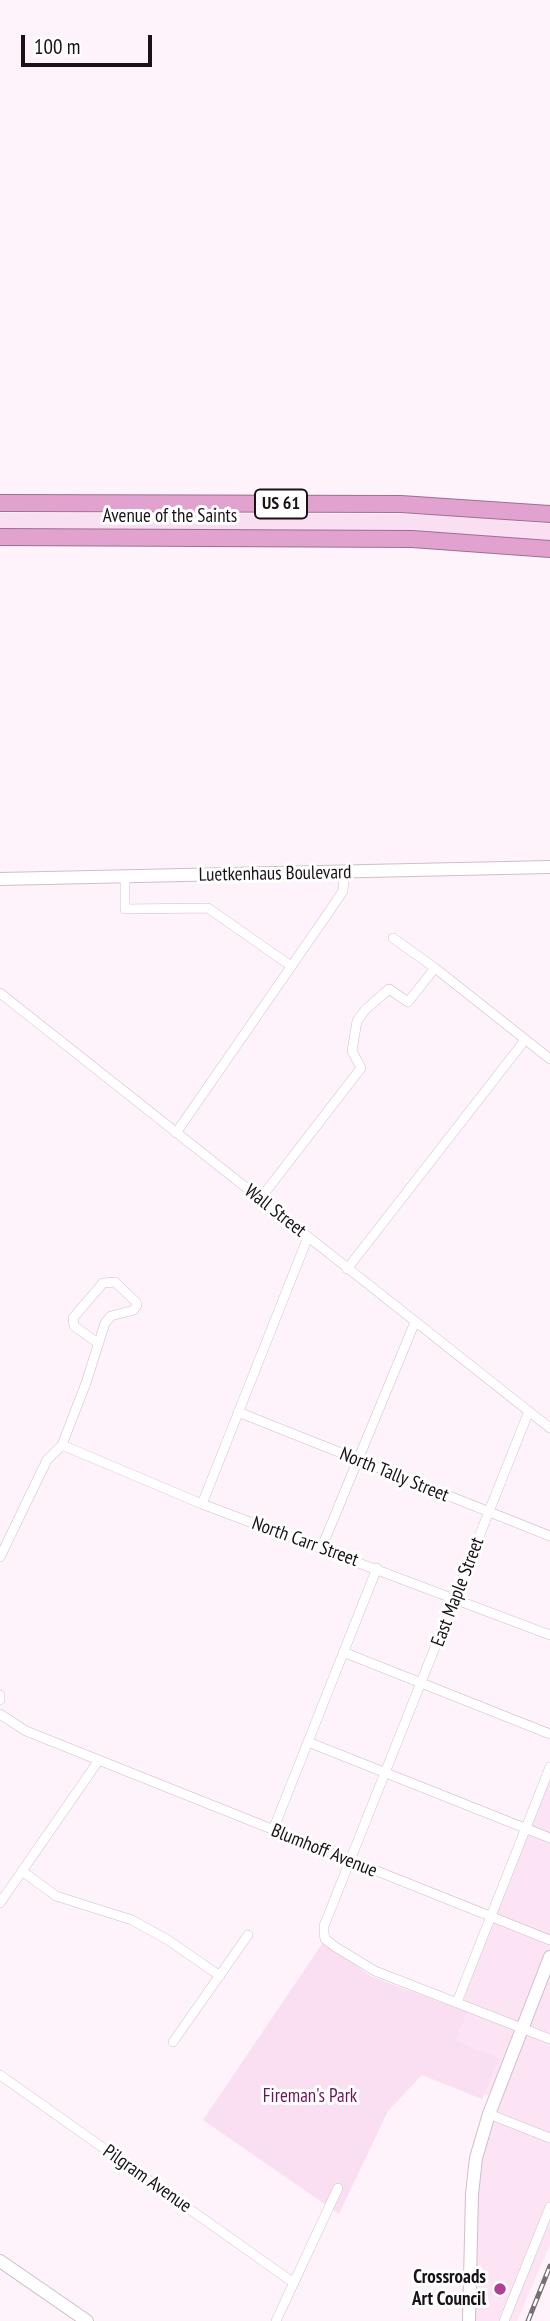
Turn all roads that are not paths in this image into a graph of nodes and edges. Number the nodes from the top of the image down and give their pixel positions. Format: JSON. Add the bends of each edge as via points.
{"nodes":[{"id":1,"x":0,"y":503,"type":"edge"},
{"id":2,"x":550,"y":514,"type":"edge"},
{"id":3,"x":0,"y":537,"type":"edge"},
{"id":4,"x":550,"y":549,"type":"edge"},
{"id":5,"x":550,"y":867,"type":"edge"},
{"id":6,"x":344,"y":873,"type":"junction"},
{"id":7,"x":125,"y":877,"type":"junction"},
{"id":8,"x":0,"y":879,"type":"edge"},
{"id":9,"x":393,"y":938,"type":"dead end"},
{"id":10,"x":291,"y":965,"type":"junction"},
{"id":11,"x":435,"y":968,"type":"junction"},
{"id":12,"x":0,"y":993,"type":"edge"},
{"id":13,"x":525,"y":1040,"type":"junction"},
{"id":14,"x":550,"y":1059,"type":"edge"},
{"id":15,"x":176,"y":1133,"type":"junction"},
{"id":16,"x":260,"y":1199,"type":"junction"},
{"id":17,"x":308,"y":1237,"type":"junction"},
{"id":18,"x":347,"y":1269,"type":"junction"},
{"id":19,"x":415,"y":1322,"type":"junction"},
{"id":20,"x":98,"y":1343,"type":"junction"},
{"id":21,"x":238,"y":1412,"type":"junction"},
{"id":22,"x":529,"y":1412,"type":"junction"},
{"id":23,"x":550,"y":1428,"type":"edge"},
{"id":24,"x":62,"y":1445,"type":"junction"},
{"id":25,"x":358,"y":1461,"type":"junction"},
{"id":26,"x":202,"y":1504,"type":"junction"},
{"id":27,"x":488,"y":1513,"type":"junction"},
{"id":28,"x":550,"y":1536,"type":"edge"},
{"id":29,"x":321,"y":1549,"type":"junction"},
{"id":30,"x":0,"y":1557,"type":"edge"},
{"id":31,"x":377,"y":1569,"type":"junction"},
{"id":32,"x":456,"y":1598,"type":"junction"},
{"id":33,"x":550,"y":1635,"type":"edge"},
{"id":34,"x":343,"y":1652,"type":"junction"},
{"id":35,"x":421,"y":1685,"type":"junction"},
{"id":36,"x":0,"y":1714,"type":"edge"},
{"id":37,"x":550,"y":1734,"type":"edge"},
{"id":38,"x":308,"y":1742,"type":"junction"},
{"id":39,"x":99,"y":1760,"type":"junction"},
{"id":40,"x":550,"y":1767,"type":"edge"},
{"id":41,"x":386,"y":1773,"type":"junction"},
{"id":42,"x":526,"y":1829,"type":"junction"},
{"id":43,"x":273,"y":1830,"type":"junction"},
{"id":44,"x":550,"y":1838,"type":"edge"},
{"id":45,"x":350,"y":1862,"type":"junction"},
{"id":46,"x":22,"y":1871,"type":"junction"},
{"id":47,"x":0,"y":1903,"type":"edge"},
{"id":48,"x":491,"y":1916,"type":"junction"},
{"id":49,"x":248,"y":1935,"type":"dead end"},
{"id":50,"x":550,"y":1940,"type":"edge"},
{"id":51,"x":550,"y":1956,"type":"edge"},
{"id":52,"x":220,"y":1976,"type":"junction"},
{"id":53,"x":457,"y":2002,"type":"junction"},
{"id":54,"x":521,"y":2028,"type":"junction"},
{"id":55,"x":550,"y":2039,"type":"edge"},
{"id":56,"x":173,"y":2042,"type":"dead end"},
{"id":57,"x":0,"y":2074,"type":"edge"},
{"id":58,"x":489,"y":2114,"type":"junction"},
{"id":59,"x":550,"y":2138,"type":"edge"},
{"id":60,"x":338,"y":2188,"type":"dead end"},
{"id":61,"x":550,"y":2207,"type":"edge"},
{"id":62,"x":0,"y":2261,"type":"edge"},
{"id":63,"x":294,"y":2283,"type":"junction"},
{"id":64,"x":86,"y":2321,"type":"edge"},
{"id":65,"x":276,"y":2321,"type":"edge"},
{"id":66,"x":469,"y":2321,"type":"edge"},
{"id":67,"x":504,"y":2321,"type":"edge"}],
"edges":[{"from":1,"to":2,"type":"highway","name":"Avenue of the Saints","number":"US 61","via":[[401,504]]},
{"from":3,"to":4,"type":"highway","name":"Avenue of the Saints","number":"US 61","via":[[412,539]]},
{"from":5,"to":6,"type":"main road","name":"Luetkenhaus Boulevard"},
{"from":6,"to":7,"type":"main road","name":"Luetkenhaus Boulevard"},
{"from":6,"to":10,"type":"street","via":[[343,891]]},
{"from":7,"to":8,"type":"main road","name":"Luetkenhaus Boulevard"},
{"from":7,"to":10,"type":"street","via":[[125,909],[208,908]]},
{"from":9,"to":11,"type":"street"},
{"from":10,"to":15,"type":"street"},
{"from":11,"to":13,"type":"street"},
{"from":11,"to":16,"type":"street","via":[[408,1002],[389,989],[365,1010],[357,1021],[352,1051],[361,1068]]},
{"from":12,"to":15,"type":"street","name":"Wall Street"},
{"from":13,"to":14,"type":"street"},
{"from":13,"to":18,"type":"street"},
{"from":15,"to":16,"type":"street","name":"Wall Street"},
{"from":16,"to":17,"type":"street","name":"Wall Street"},
{"from":17,"to":18,"type":"street","name":"Wall Street"},
{"from":17,"to":21,"type":"street"},
{"from":18,"to":19,"type":"street","name":"Wall Street"},
{"from":19,"to":22,"type":"street","name":"Wall Street"},
{"from":19,"to":25,"type":"street"},
{"from":20,"to":20,"type":"street","via":[[74,1326],[73,1318],[103,1283],[115,1282],[137,1306],[111,1316]]},
{"from":20,"to":24,"type":"street"},
{"from":21,"to":25,"type":"street","name":"North Tally Street"},
{"from":21,"to":26,"type":"street"},
{"from":22,"to":23,"type":"street","name":"Wall Street"},
{"from":22,"to":27,"type":"street","name":"East Maple Street"},
{"from":24,"to":26,"type":"street","name":"North Carr Street"},
{"from":24,"to":30,"type":"street","via":[[47,1460]]},
{"from":25,"to":27,"type":"street","name":"North Tally Street"},
{"from":25,"to":29,"type":"street"},
{"from":26,"to":29,"type":"street","name":"North Carr Street"},
{"from":27,"to":28,"type":"street","name":"North Tally Street"},
{"from":27,"to":32,"type":"street","name":"East Maple Street"},
{"from":29,"to":31,"type":"street","name":"North Carr Street"},
{"from":31,"to":32,"type":"street","name":"North Carr Street"},
{"from":31,"to":34,"type":"street"},
{"from":32,"to":33,"type":"street","name":"North Carr Street"},
{"from":32,"to":35,"type":"street","name":"East Maple Street"},
{"from":34,"to":35,"type":"street"},
{"from":34,"to":38,"type":"street"},
{"from":35,"to":37,"type":"street"},
{"from":35,"to":41,"type":"street","name":"East Maple Street"},
{"from":36,"to":39,"type":"street","name":"Blumhoff Avenue","via":[[26,1731]]},
{"from":38,"to":41,"type":"street"},
{"from":38,"to":43,"type":"street"},
{"from":39,"to":43,"type":"street","name":"Blumhoff Avenue"},
{"from":39,"to":46,"type":"street"},
{"from":40,"to":42,"type":"street"},
{"from":41,"to":42,"type":"street"},
{"from":41,"to":45,"type":"street","name":"East Maple Street"},
{"from":42,"to":44,"type":"street"},
{"from":42,"to":48,"type":"street"},
{"from":43,"to":45,"type":"street","name":"Blumhoff Avenue"},
{"from":45,"to":48,"type":"street","name":"Blumhoff Avenue"},
{"from":45,"to":53,"type":"street","name":"East Maple Street","via":[[324,1926],[325,1939],[375,1970]]},
{"from":46,"to":47,"type":"street"},
{"from":46,"to":52,"type":"street","via":[[56,1895],[132,1920]]},
{"from":48,"to":50,"type":"street","name":"Blumhoff Avenue"},
{"from":48,"to":53,"type":"street"},
{"from":49,"to":52,"type":"street"},
{"from":51,"to":54,"type":"main road"},
{"from":52,"to":56,"type":"street"},
{"from":53,"to":54,"type":"street"},
{"from":54,"to":55,"type":"street"},
{"from":54,"to":58,"type":"main road"},
{"from":57,"to":63,"type":"street","name":"Pilgram Avenue"},
{"from":58,"to":59,"type":"street"},
{"from":58,"to":66,"type":"main road","via":[[475,2158]]},
{"from":60,"to":63,"type":"street"},
{"from":61,"to":67,"type":"street"},
{"from":62,"to":64,"type":"main road"},
{"from":63,"to":65,"type":"street"}]}
